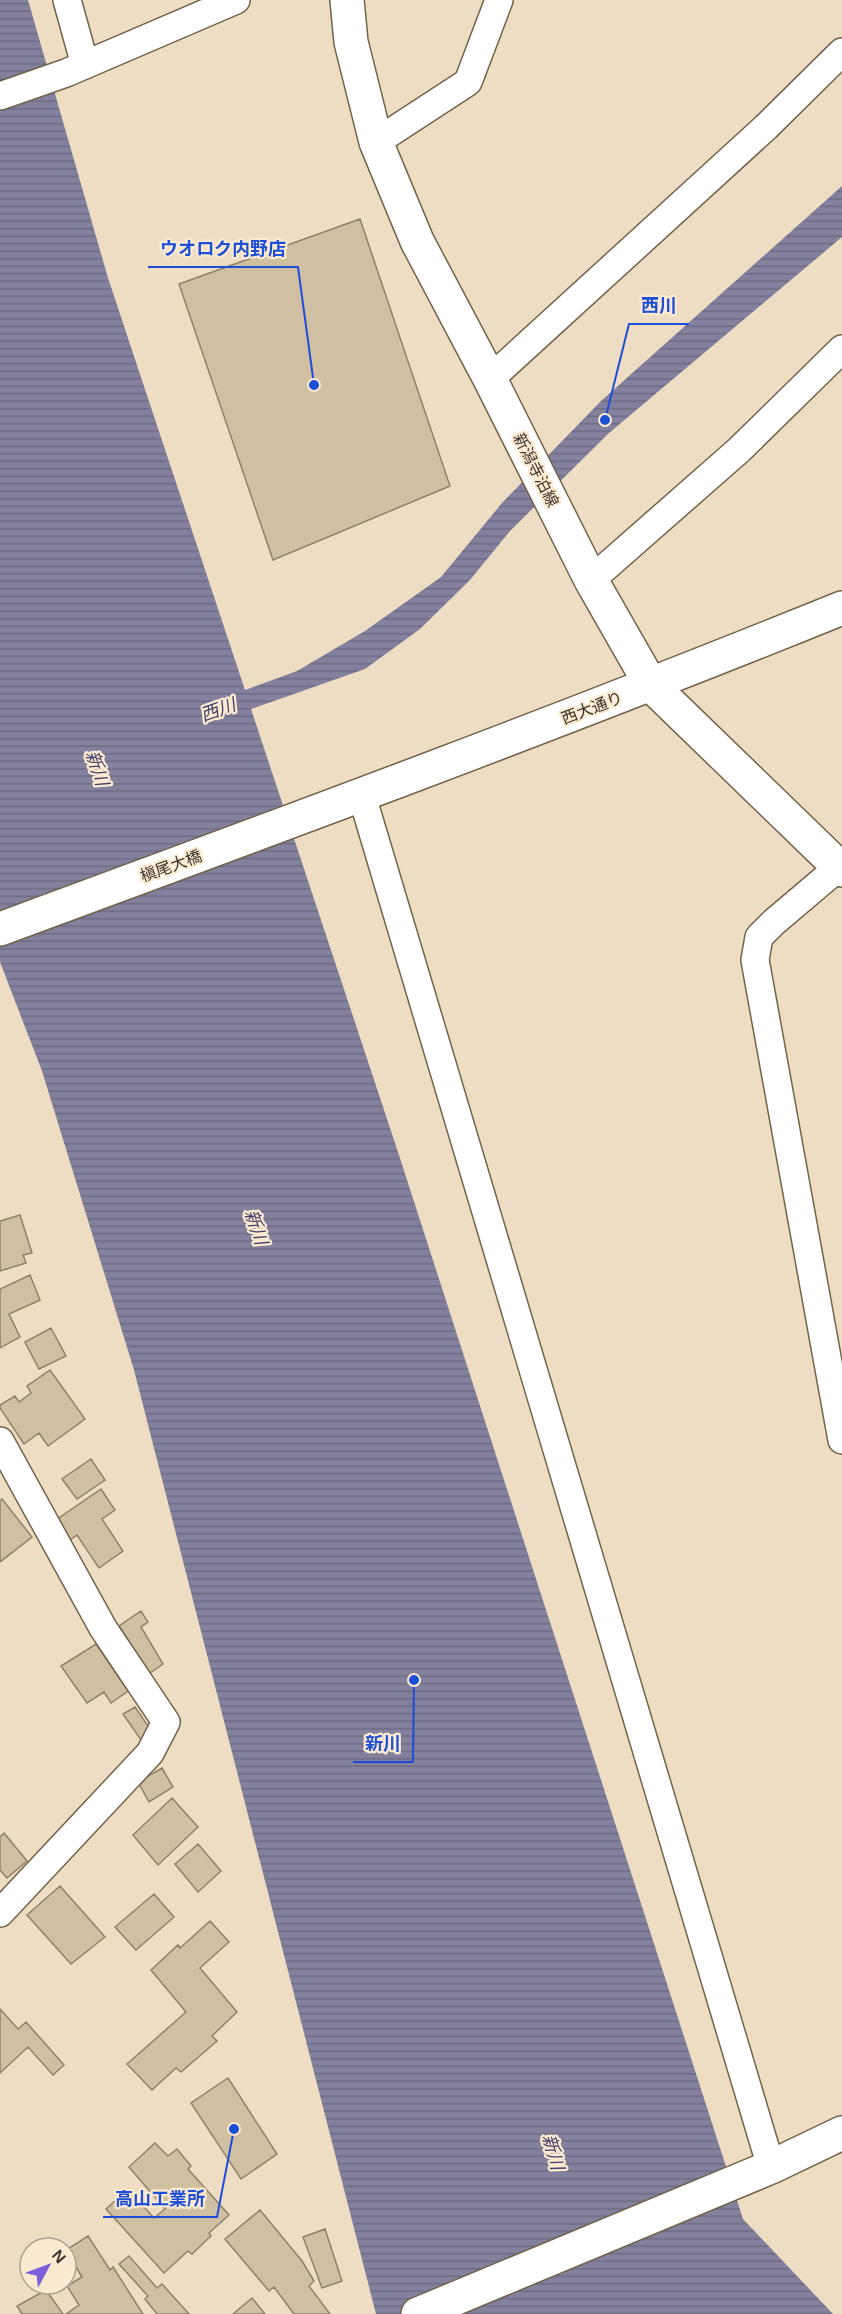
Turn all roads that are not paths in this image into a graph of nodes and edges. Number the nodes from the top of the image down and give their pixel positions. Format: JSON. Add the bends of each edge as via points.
{"nodes":[{"id":1,"x":67,"y":0,"type":"edge"},
{"id":2,"x":236,"y":0,"type":"edge"},
{"id":3,"x":347,"y":0,"type":"edge"},
{"id":4,"x":499,"y":0,"type":"edge"},
{"id":5,"x":842,"y":52,"type":"edge"},
{"id":6,"x":76,"y":69,"type":"junction"},
{"id":7,"x":0,"y":96,"type":"edge"},
{"id":8,"x":376,"y":142,"type":"junction"},
{"id":9,"x":842,"y":349,"type":"edge"},
{"id":10,"x":490,"y":379,"type":"junction"},
{"id":11,"x":591,"y":580,"type":"junction"},
{"id":12,"x":842,"y":608,"type":"edge"},
{"id":13,"x":651,"y":686,"type":"junction"},
{"id":14,"x":352,"y":800,"type":"junction"},
{"id":15,"x":841,"y":869,"type":"edge"},
{"id":16,"x":0,"y":929,"type":"edge"},
{"id":17,"x":842,"y":1440,"type":"edge"},
{"id":18,"x":0,"y":1441,"type":"edge"},
{"id":19,"x":0,"y":1913,"type":"edge"},
{"id":20,"x":842,"y":2133,"type":"edge"},
{"id":21,"x":771,"y":2167,"type":"junction"},
{"id":22,"x":418,"y":2314,"type":"edge"}],
"edges":[{"from":1,"to":6,"type":"street"},
{"from":2,"to":6,"type":"street"},
{"from":3,"to":8,"type":"street","name":"新潟寺泊線","via":[[351,42]]},
{"from":4,"to":8,"type":"street","via":[[468,82]]},
{"from":5,"to":10,"type":"street"},
{"from":6,"to":7,"type":"street"},
{"from":8,"to":10,"type":"street","name":"新潟寺泊線","via":[[417,241]]},
{"from":9,"to":11,"type":"street","via":[[739,450]]},
{"from":10,"to":11,"type":"street","name":"新潟寺泊線"},
{"from":11,"to":13,"type":"street","name":"新潟寺泊線"},
{"from":12,"to":13,"type":"street","name":"西大通り"},
{"from":13,"to":14,"type":"street","name":"西大通り"},
{"from":13,"to":15,"type":"street","name":"新潟寺泊線"},
{"from":14,"to":16,"type":"street","name":"槇尾大橋"},
{"from":14,"to":21,"type":"street"},
{"from":15,"to":17,"type":"street","via":[[759,937],[755,960]]},
{"from":18,"to":19,"type":"street","via":[[104,1628],[166,1722],[150,1753]]},
{"from":20,"to":21,"type":"street"},
{"from":21,"to":22,"type":"street"}]}
